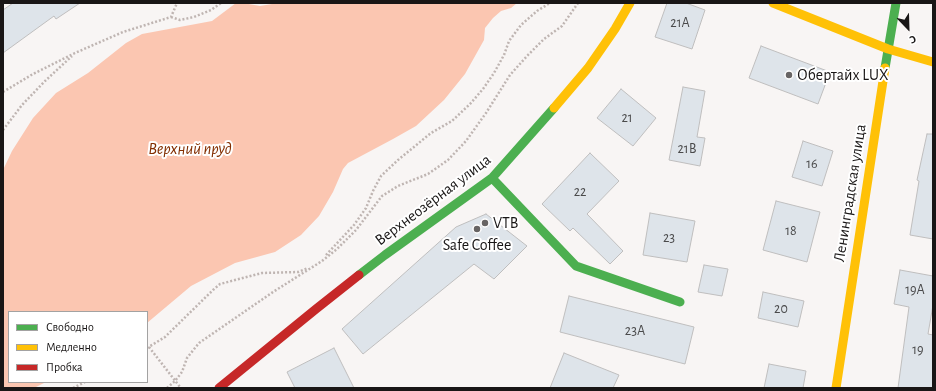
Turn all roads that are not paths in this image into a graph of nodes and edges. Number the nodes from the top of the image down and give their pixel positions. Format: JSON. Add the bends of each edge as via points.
{"nodes":[{"id":1,"x":630,"y":3,"type":"edge"},
{"id":2,"x":773,"y":3,"type":"edge"},
{"id":3,"x":896,"y":3,"type":"edge"},
{"id":4,"x":888,"y":49,"type":"junction"},
{"id":5,"x":933,"y":62,"type":"edge"},
{"id":6,"x":492,"y":178,"type":"junction"},
{"id":7,"x":680,"y":302,"type":"dead end"},
{"id":8,"x":219,"y":388,"type":"edge"},
{"id":9,"x":836,"y":388,"type":"edge"}],
"edges":[{"from":1,"to":6,"type":"street","name":"Верхнеозёрная улица","via":[[588,68]]},
{"from":2,"to":4,"type":"street"},
{"from":3,"to":4,"type":"street","name":"Ленинградская улица"},
{"from":4,"to":5,"type":"street"},
{"from":4,"to":9,"type":"street","name":"Ленинградская улица"},
{"from":6,"to":7,"type":"street","via":[[576,266]]},
{"from":6,"to":8,"type":"street","name":"Верхнеозёрная улица","via":[[385,255]]}]}
